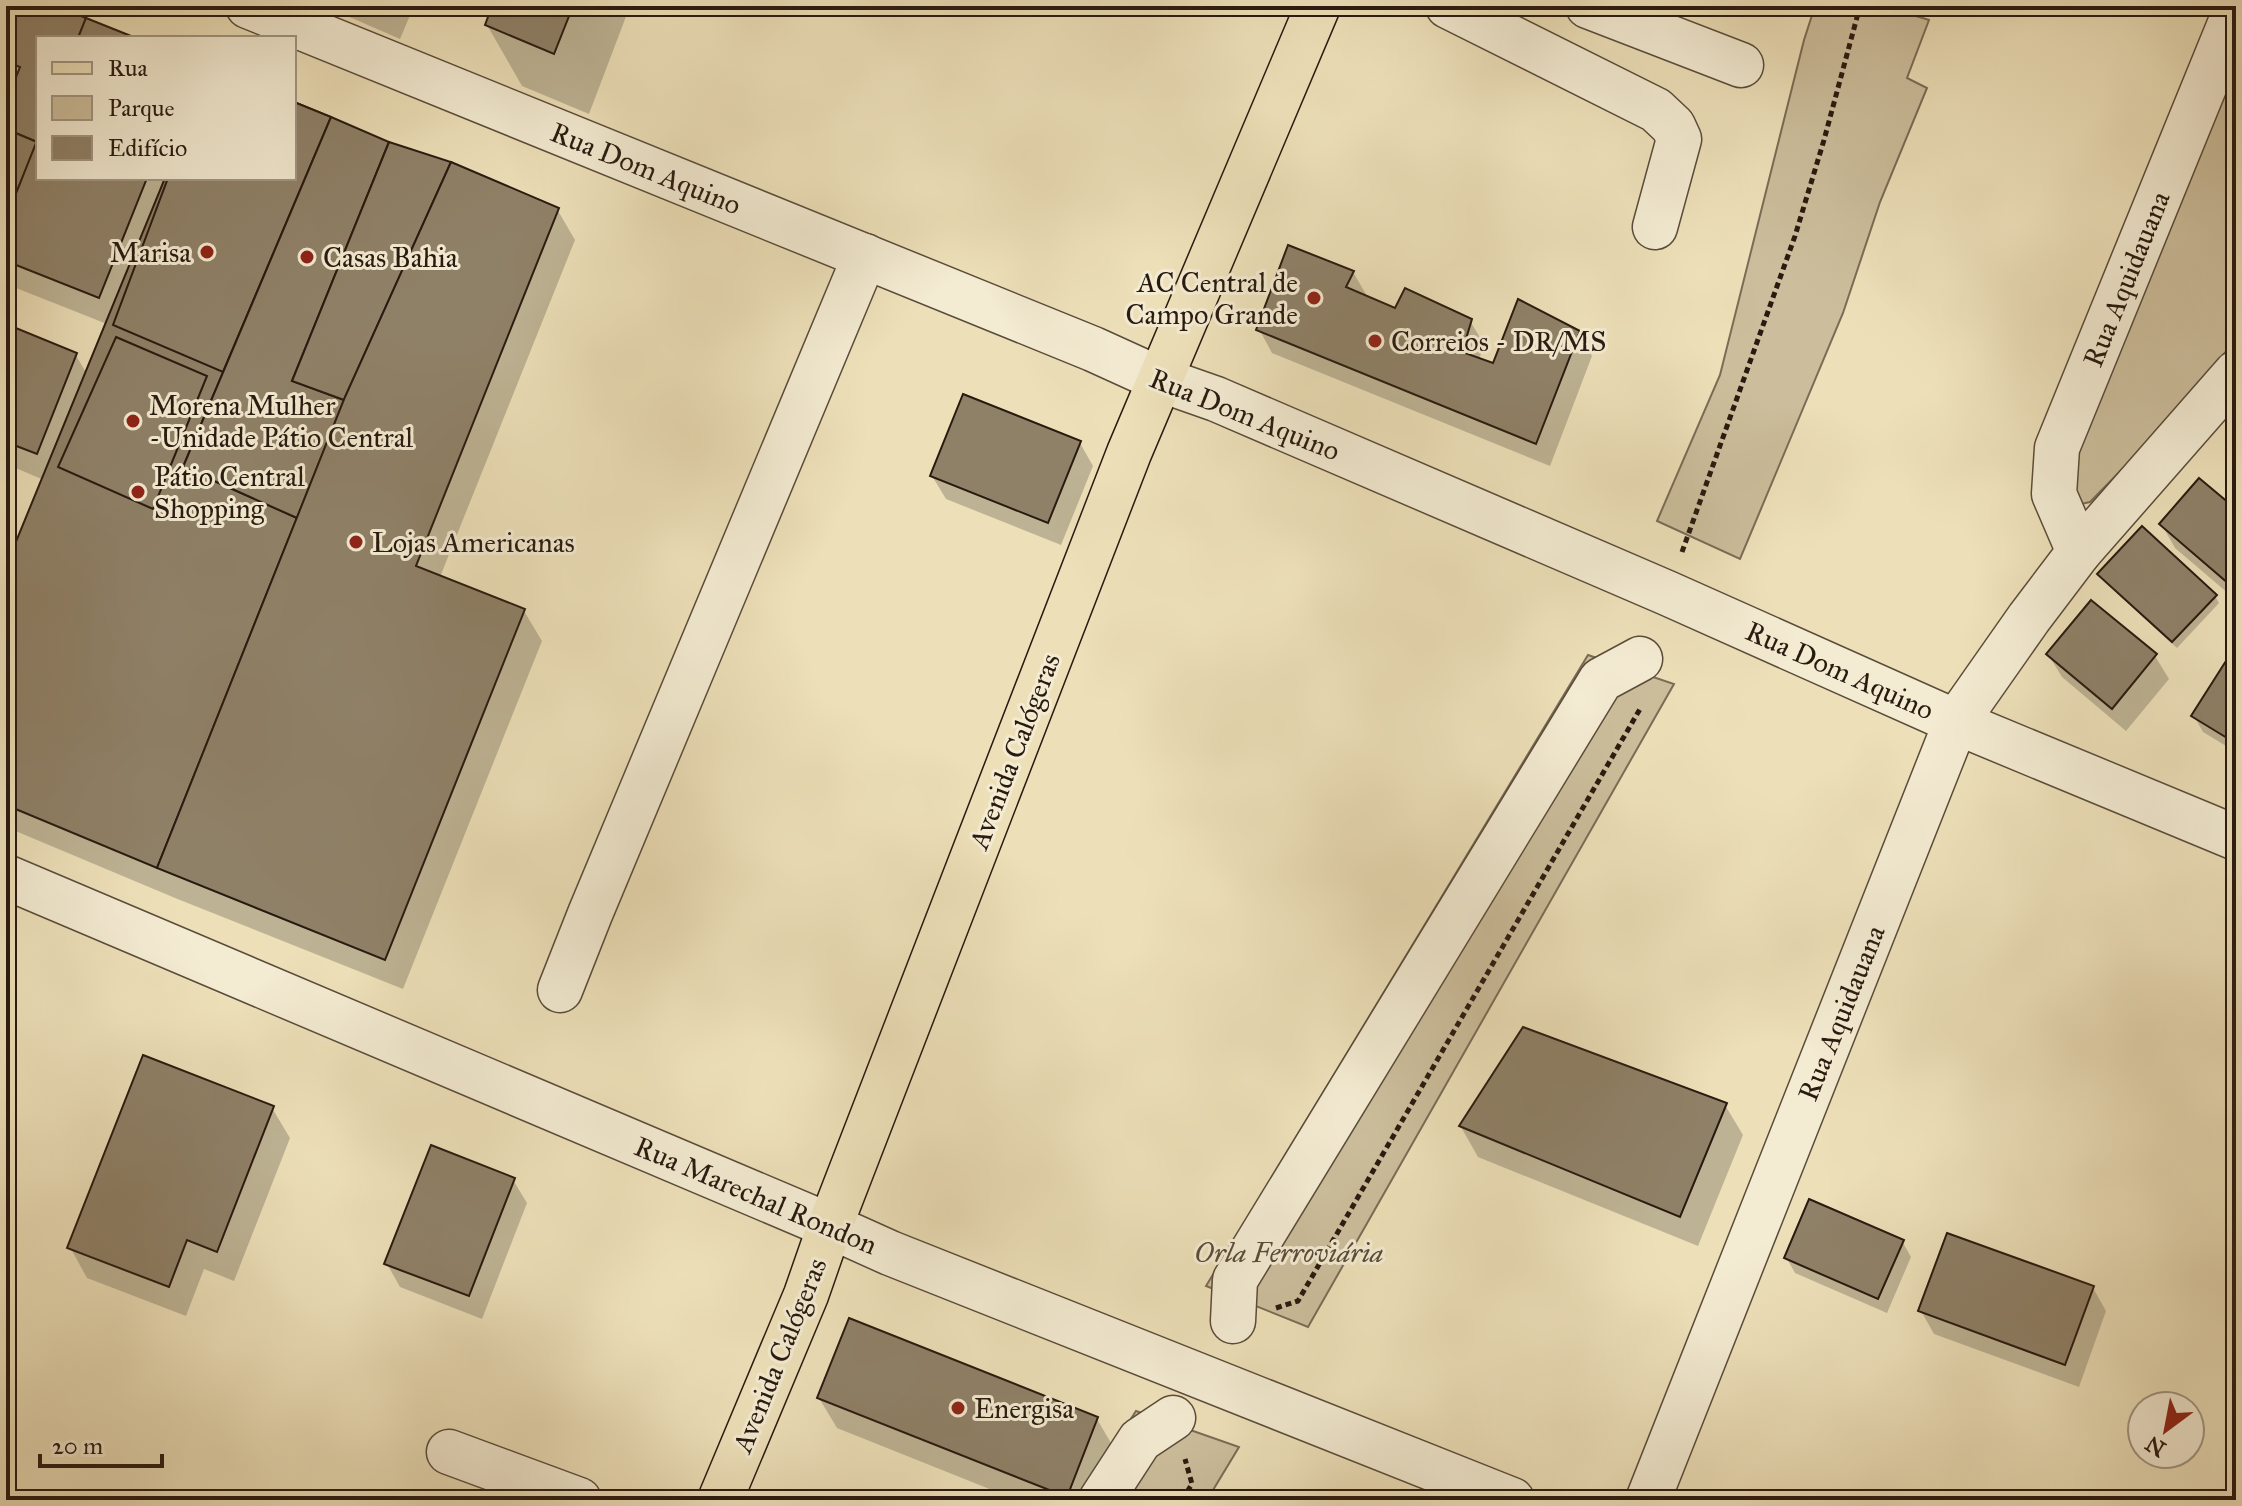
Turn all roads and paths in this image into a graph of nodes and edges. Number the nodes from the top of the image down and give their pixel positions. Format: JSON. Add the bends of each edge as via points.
{"nodes":[{"id":1,"x":248,"y":6,"type":"edge"},
{"id":2,"x":1318,"y":6,"type":"edge"},
{"id":3,"x":1448,"y":6,"type":"edge"},
{"id":4,"x":1588,"y":6,"type":"edge"},
{"id":5,"x":1860,"y":6,"type":"edge"},
{"id":6,"x":2236,"y":9,"type":"edge"},
{"id":7,"x":1741,"y":65,"type":"dead end"},
{"id":8,"x":1655,"y":227,"type":"dead end"},
{"id":9,"x":865,"y":256,"type":"junction"},
{"id":10,"x":2236,"y":373,"type":"edge"},
{"id":11,"x":1159,"y":379,"type":"junction"},
{"id":12,"x":2079,"y":552,"type":"junction"},
{"id":13,"x":1667,"y":593,"type":"junction"},
{"id":14,"x":1640,"y":659,"type":"joint"},
{"id":15,"x":1956,"y":722,"type":"junction"},
{"id":16,"x":2236,"y":838,"type":"edge"},
{"id":17,"x":6,"y":877,"type":"edge"},
{"id":18,"x":560,"y":990,"type":"dead end"},
{"id":19,"x":830,"y":1226,"type":"junction"},
{"id":20,"x":1233,"y":1321,"type":"joint"},
{"id":21,"x":1173,"y":1418,"type":"dead end"},
{"id":22,"x":449,"y":1452,"type":"dead end"},
{"id":23,"x":1440,"y":1487,"type":"edge"},
{"id":24,"x":579,"y":1500,"type":"edge"},
{"id":25,"x":720,"y":1500,"type":"edge"},
{"id":26,"x":1101,"y":1500,"type":"edge"},
{"id":27,"x":1512,"y":1500,"type":"edge"},
{"id":28,"x":1648,"y":1500,"type":"edge"}],
"edges":[{"from":1,"to":9,"type":"street","name":"Rua Dom Aquino"},
{"from":2,"to":11,"type":"main road","name":"Avenida Calógeras"},
{"from":3,"to":8,"type":"street","via":[[1656,110],[1673,126],[1679,139]]},
{"from":4,"to":7,"type":"street"},
{"from":5,"to":13,"type":"path","via":[[1795,236]]},
{"from":6,"to":12,"type":"street","name":"Rua Aquidauana","via":[[2057,448],[2054,494]]},
{"from":9,"to":11,"type":"street","name":"Rua Dom Aquino"},
{"from":9,"to":18,"type":"street"},
{"from":10,"to":12,"type":"street","name":"Rua Aquidauana"},
{"from":11,"to":13,"type":"street","name":"Rua Dom Aquino"},
{"from":11,"to":19,"type":"main road","name":"Avenida Calógeras"},
{"from":12,"to":15,"type":"street","name":"Rua Aquidauana"},
{"from":13,"to":15,"type":"street","name":"Rua Dom Aquino"},
{"from":14,"to":20,"type":"street","via":[[1601,680],[1235,1280]]},
{"from":14,"to":20,"type":"path","via":[[1643,704],[1298,1301]]},
{"from":15,"to":16,"type":"street","name":"Rua Dom Aquino"},
{"from":15,"to":28,"type":"street","name":"Rua Aquidauana"},
{"from":17,"to":19,"type":"street","name":"Rua Marechal Rondon"},
{"from":19,"to":23,"type":"street","name":"Rua Marechal Rondon"},
{"from":19,"to":25,"type":"main road","name":"Avenida Calógeras"},
{"from":21,"to":26,"type":"street","via":[[1140,1440]]},
{"from":22,"to":24,"type":"street"},
{"from":23,"to":27,"type":"street","name":"Rua Marechal Rondon"}]}
